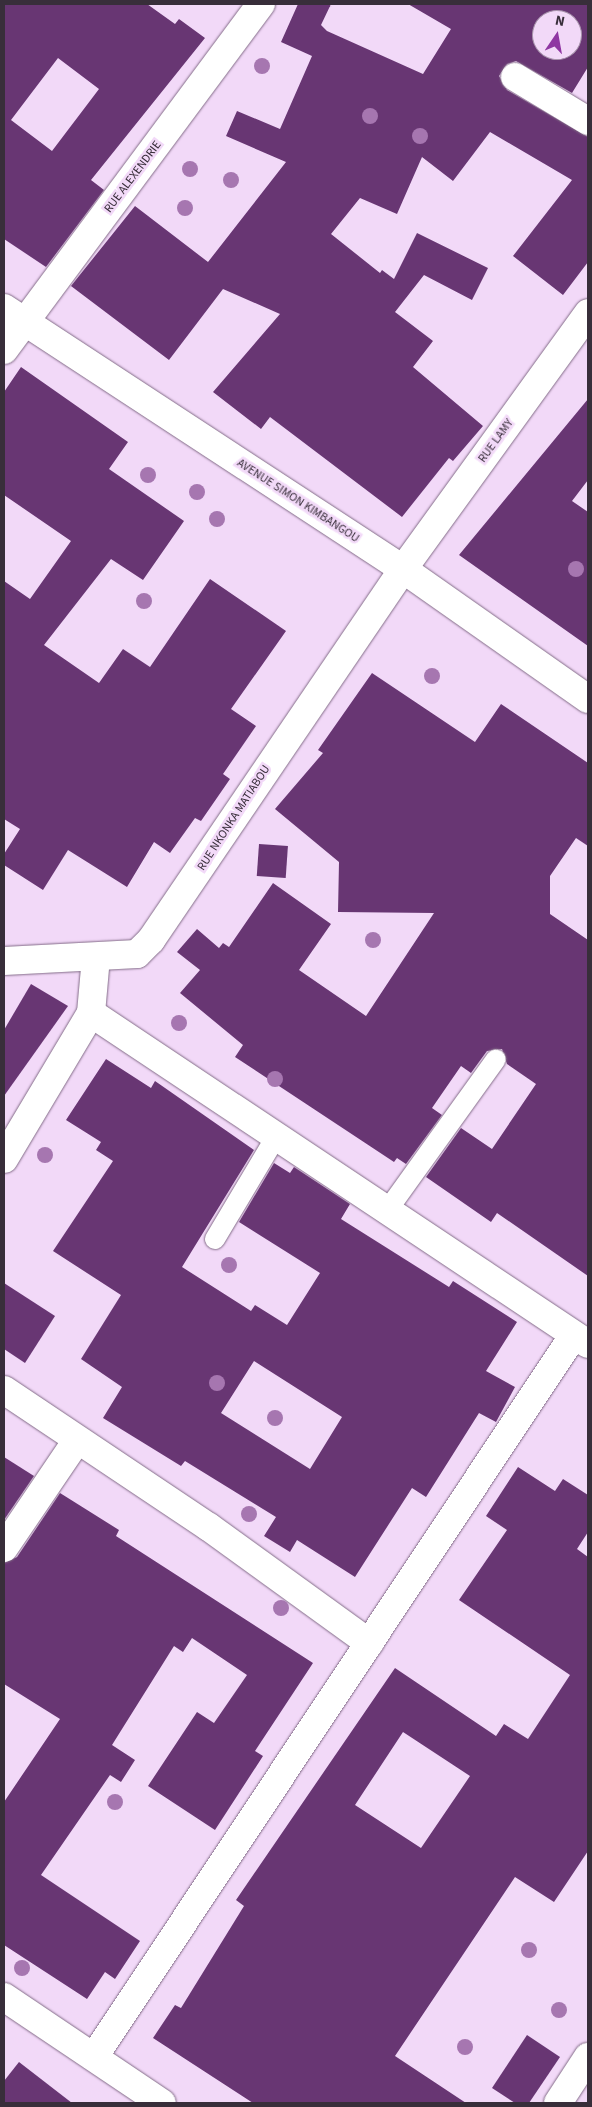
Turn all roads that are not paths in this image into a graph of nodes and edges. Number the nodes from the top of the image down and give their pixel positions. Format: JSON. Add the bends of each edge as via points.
{"nodes":[{"id":1,"x":261,"y":4,"type":"edge"},
{"id":2,"x":515,"y":77,"type":"dead end"},
{"id":3,"x":588,"y":121,"type":"edge"},
{"id":4,"x":588,"y":313,"type":"edge"},
{"id":5,"x":14,"y":316,"type":"edge"},
{"id":6,"x":4,"y":350,"type":"edge"},
{"id":7,"x":403,"y":569,"type":"junction"},
{"id":8,"x":588,"y":699,"type":"edge"},
{"id":9,"x":96,"y":957,"type":"junction"},
{"id":10,"x":4,"y":961,"type":"edge"},
{"id":11,"x":91,"y":1014,"type":"junction"},
{"id":12,"x":496,"y":1059,"type":"dead end"},
{"id":13,"x":277,"y":1135,"type":"junction"},
{"id":14,"x":4,"y":1159,"type":"edge"},
{"id":15,"x":389,"y":1208,"type":"junction"},
{"id":16,"x":215,"y":1239,"type":"dead end"},
{"id":17,"x":580,"y":1340,"type":"edge"},
{"id":18,"x":4,"y":1390,"type":"edge"},
{"id":19,"x":76,"y":1440,"type":"junction"},
{"id":20,"x":4,"y":1548,"type":"edge"},
{"id":21,"x":369,"y":1643,"type":"junction"},
{"id":22,"x":4,"y":1997,"type":"edge"},
{"id":23,"x":94,"y":2057,"type":"junction"},
{"id":24,"x":588,"y":2057,"type":"edge"},
{"id":25,"x":162,"y":2103,"type":"edge"},
{"id":26,"x":558,"y":2103,"type":"edge"}],
"edges":[{"from":1,"to":5,"type":"street","name":"RUE ALEXENDRIE"},
{"from":2,"to":3,"type":"street"},
{"from":4,"to":7,"type":"street","name":"RUE LAMY"},
{"from":5,"to":6,"type":"street","name":"RUE ALEXENDRIE"},
{"from":5,"to":7,"type":"street","name":"AVENUE SIMON KIMBANGOU"},
{"from":7,"to":8,"type":"street","name":"AVENUE SIMON KIMBANGOU"},
{"from":7,"to":9,"type":"street","name":"RUE NKONKA MATIABOU","via":[[164,926],[137,954]]},
{"from":9,"to":10,"type":"street","name":"RUE NKONKA MATIABOU"},
{"from":9,"to":11,"type":"street"},
{"from":11,"to":13,"type":"street"},
{"from":11,"to":14,"type":"street"},
{"from":12,"to":15,"type":"lane"},
{"from":13,"to":15,"type":"street"},
{"from":13,"to":16,"type":"lane"},
{"from":15,"to":17,"type":"street"},
{"from":17,"to":21,"type":"street"},
{"from":18,"to":19,"type":"street"},
{"from":19,"to":20,"type":"street"},
{"from":19,"to":21,"type":"street","via":[[209,1527]]},
{"from":21,"to":23,"type":"street"},
{"from":22,"to":23,"type":"street"},
{"from":23,"to":25,"type":"street"},
{"from":24,"to":26,"type":"street"}]}
